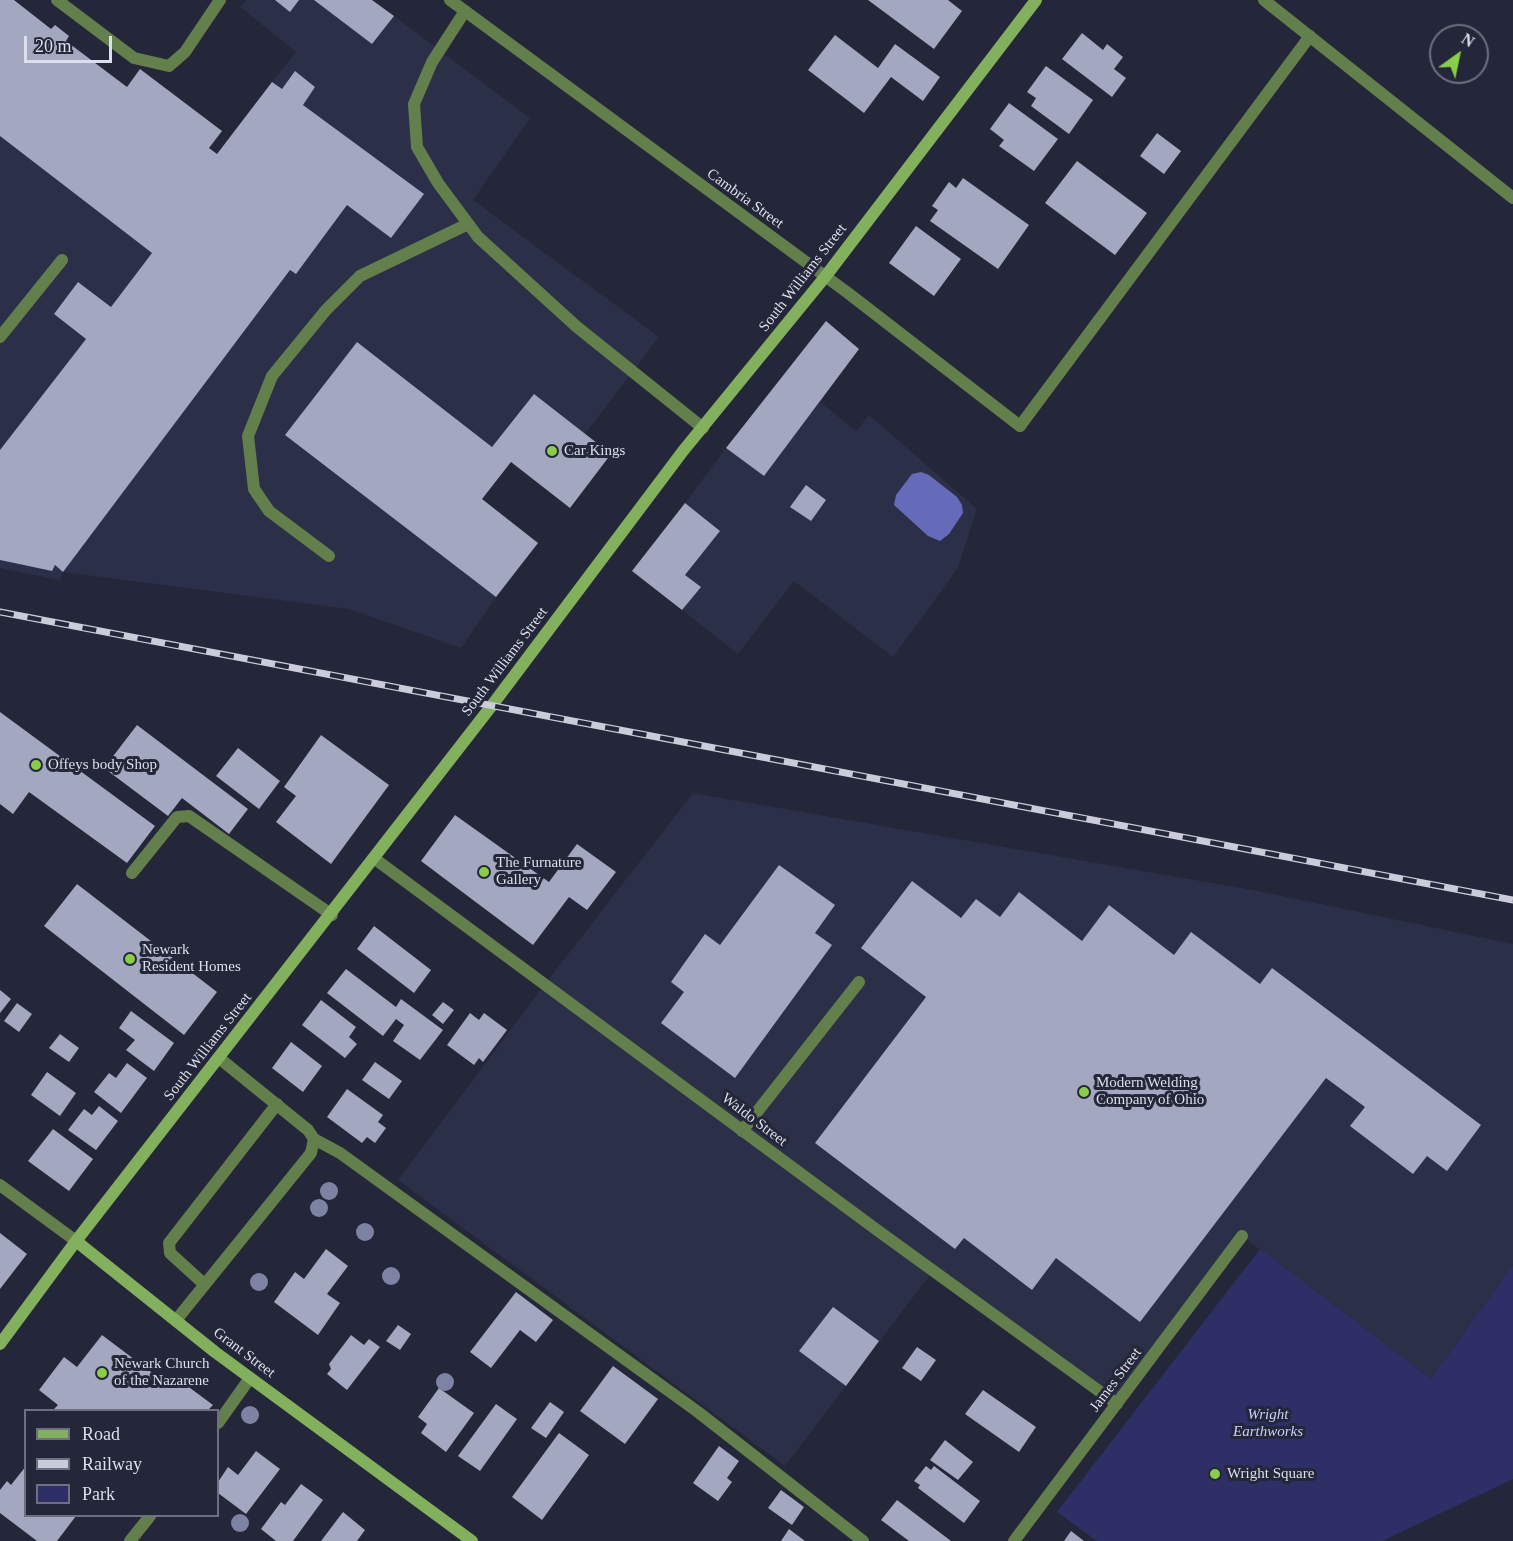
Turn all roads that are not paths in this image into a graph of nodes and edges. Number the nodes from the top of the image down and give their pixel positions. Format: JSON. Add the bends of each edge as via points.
{"nodes":[{"id":1,"x":57,"y":0,"type":"edge"},
{"id":2,"x":220,"y":0,"type":"edge"},
{"id":3,"x":450,"y":0,"type":"edge"},
{"id":4,"x":474,"y":0,"type":"edge"},
{"id":5,"x":1036,"y":0,"type":"edge"},
{"id":6,"x":1264,"y":0,"type":"edge"},
{"id":7,"x":465,"y":11,"type":"junction"},
{"id":8,"x":1310,"y":36,"type":"junction"},
{"id":9,"x":1513,"y":198,"type":"edge"},
{"id":10,"x":468,"y":224,"type":"junction"},
{"id":11,"x":62,"y":260,"type":"dead end"},
{"id":12,"x":825,"y":277,"type":"junction"},
{"id":13,"x":0,"y":337,"type":"edge"},
{"id":14,"x":703,"y":428,"type":"junction"},
{"id":15,"x":330,"y":556,"type":"dead end"},
{"id":16,"x":375,"y":859,"type":"junction"},
{"id":17,"x":132,"y":873,"type":"dead end"},
{"id":18,"x":332,"y":915,"type":"junction"},
{"id":19,"x":859,"y":982,"type":"dead end"},
{"id":20,"x":219,"y":1058,"type":"junction"},
{"id":21,"x":277,"y":1104,"type":"junction"},
{"id":22,"x":742,"y":1131,"type":"junction"},
{"id":23,"x":314,"y":1139,"type":"junction"},
{"id":24,"x":0,"y":1185,"type":"edge"},
{"id":25,"x":1242,"y":1236,"type":"dead end"},
{"id":26,"x":76,"y":1241,"type":"junction"},
{"id":27,"x":204,"y":1284,"type":"junction"},
{"id":28,"x":177,"y":1319,"type":"junction"},
{"id":29,"x":0,"y":1344,"type":"edge"},
{"id":30,"x":250,"y":1378,"type":"junction"},
{"id":31,"x":1117,"y":1404,"type":"junction"},
{"id":32,"x":219,"y":1422,"type":"edge"},
{"id":33,"x":148,"y":1517,"type":"edge"},
{"id":34,"x":130,"y":1541,"type":"edge"},
{"id":35,"x":472,"y":1541,"type":"edge"},
{"id":36,"x":863,"y":1541,"type":"edge"},
{"id":37,"x":1014,"y":1541,"type":"edge"}],
"edges":[{"from":1,"to":2,"type":"street","via":[[134,58],[169,66],[185,52]]},
{"from":3,"to":7,"type":"street","name":"Cambria Street"},
{"from":4,"to":7,"type":"street"},
{"from":5,"to":12,"type":"street","name":"South Williams Street"},
{"from":6,"to":8,"type":"street"},
{"from":7,"to":10,"type":"street","via":[[422,83],[413,117],[417,147]]},
{"from":7,"to":12,"type":"street","name":"Cambria Street"},
{"from":8,"to":9,"type":"street"},
{"from":8,"to":12,"type":"street","name":"Cambria Street","via":[[1020,426]]},
{"from":10,"to":14,"type":"street","via":[[577,327]]},
{"from":10,"to":15,"type":"street","via":[[360,276],[326,310],[272,376],[248,436],[254,489],[269,511]]},
{"from":11,"to":13,"type":"street"},
{"from":12,"to":14,"type":"street","name":"South Williams Street"},
{"from":14,"to":16,"type":"street","name":"South Williams Street"},
{"from":16,"to":18,"type":"street","name":"South Williams Street"},
{"from":16,"to":22,"type":"street","name":"Waldo Street"},
{"from":17,"to":18,"type":"street","via":[[177,817],[189,816]]},
{"from":18,"to":20,"type":"street","name":"South Williams Street"},
{"from":19,"to":22,"type":"street"},
{"from":20,"to":21,"type":"street"},
{"from":20,"to":26,"type":"street","name":"South Williams Street"},
{"from":21,"to":23,"type":"street"},
{"from":21,"to":27,"type":"street","via":[[169,1244],[170,1254]]},
{"from":22,"to":31,"type":"street","name":"Waldo Street"},
{"from":23,"to":27,"type":"street","via":[[311,1153]]},
{"from":23,"to":36,"type":"street","via":[[340,1153],[698,1412]]},
{"from":24,"to":26,"type":"street","name":"Grant Street"},
{"from":25,"to":31,"type":"street","name":"James Street"},
{"from":26,"to":28,"type":"street","name":"Grant Street"},
{"from":26,"to":29,"type":"street","name":"South Williams Street"},
{"from":27,"to":28,"type":"street"},
{"from":28,"to":30,"type":"street","name":"Grant Street"},
{"from":30,"to":32,"type":"street"},
{"from":30,"to":35,"type":"street","name":"Grant Street"},
{"from":31,"to":37,"type":"street","name":"James Street"},
{"from":33,"to":34,"type":"street"}]}
